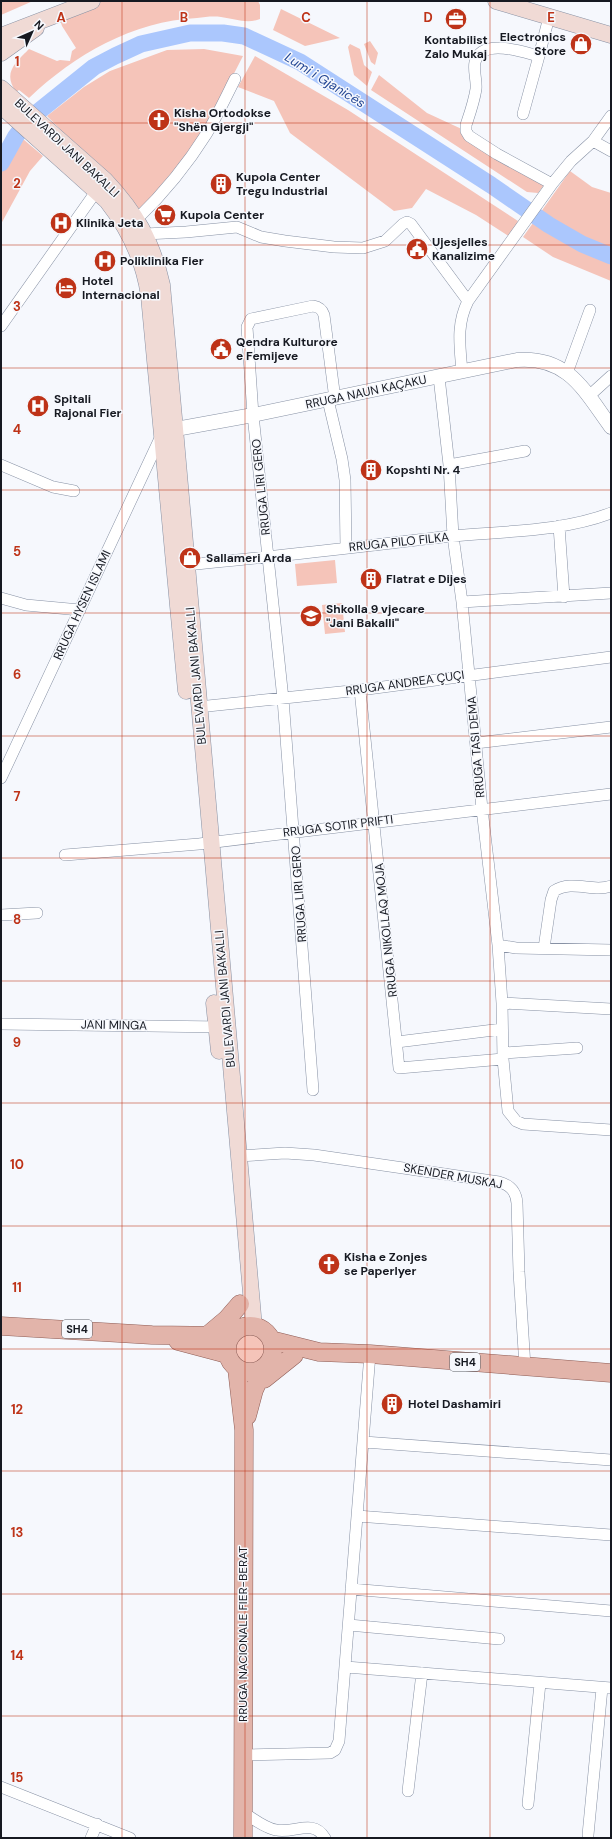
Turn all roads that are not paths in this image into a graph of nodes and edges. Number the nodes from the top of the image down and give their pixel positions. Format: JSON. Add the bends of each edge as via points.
{"nodes":[{"id":1,"x":92,"y":1,"type":"edge"},
{"id":2,"x":496,"y":1,"type":"edge"},
{"id":3,"x":55,"y":15,"type":"junction"},
{"id":4,"x":549,"y":17,"type":"junction"},
{"id":5,"x":611,"y":35,"type":"edge"},
{"id":6,"x":1,"y":36,"type":"edge"},
{"id":7,"x":1,"y":53,"type":"edge"},
{"id":8,"x":539,"y":56,"type":"junction"},
{"id":9,"x":235,"y":79,"type":"dead end"},
{"id":10,"x":1,"y":88,"type":"edge"},
{"id":11,"x":11,"y":108,"type":"edge"},
{"id":12,"x":524,"y":114,"type":"dead end"},
{"id":13,"x":611,"y":116,"type":"edge"},
{"id":14,"x":593,"y":141,"type":"junction"},
{"id":15,"x":611,"y":151,"type":"edge"},
{"id":16,"x":101,"y":185,"type":"junction"},
{"id":17,"x":550,"y":186,"type":"junction"},
{"id":18,"x":137,"y":219,"type":"junction"},
{"id":19,"x":145,"y":234,"type":"junction"},
{"id":20,"x":468,"y":301,"type":"junction"},
{"id":21,"x":590,"y":310,"type":"dead end"},
{"id":22,"x":1,"y":326,"type":"edge"},
{"id":23,"x":462,"y":372,"type":"junction"},
{"id":24,"x":567,"y":373,"type":"junction"},
{"id":25,"x":611,"y":376,"type":"edge"},
{"id":26,"x":439,"y":377,"type":"junction"},
{"id":27,"x":589,"y":396,"type":"junction"},
{"id":28,"x":332,"y":399,"type":"junction"},
{"id":29,"x":253,"y":415,"type":"junction"},
{"id":30,"x":611,"y":427,"type":"edge"},
{"id":31,"x":169,"y":430,"type":"junction"},
{"id":32,"x":525,"y":451,"type":"dead end"},
{"id":33,"x":1,"y":465,"type":"edge"},
{"id":34,"x":449,"y":465,"type":"junction"},
{"id":35,"x":74,"y":490,"type":"dead end"},
{"id":36,"x":611,"y":513,"type":"edge"},
{"id":37,"x":559,"y":526,"type":"junction"},
{"id":38,"x":453,"y":536,"type":"junction"},
{"id":39,"x":346,"y":548,"type":"junction"},
{"id":40,"x":268,"y":558,"type":"junction"},
{"id":41,"x":186,"y":566,"type":"junction"},
{"id":42,"x":611,"y":593,"type":"edge"},
{"id":43,"x":564,"y":597,"type":"junction"},
{"id":44,"x":1,"y":598,"type":"edge"},
{"id":45,"x":462,"y":602,"type":"junction"},
{"id":46,"x":80,"y":610,"type":"junction"},
{"id":47,"x":611,"y":657,"type":"edge"},
{"id":48,"x":469,"y":675,"type":"junction"},
{"id":49,"x":360,"y":690,"type":"junction"},
{"id":50,"x":283,"y":699,"type":"junction"},
{"id":51,"x":198,"y":707,"type":"junction"},
{"id":52,"x":611,"y":727,"type":"edge"},
{"id":53,"x":476,"y":742,"type":"junction"},
{"id":54,"x":1,"y":778,"type":"edge"},
{"id":55,"x":611,"y":794,"type":"edge"},
{"id":56,"x":482,"y":809,"type":"junction"},
{"id":57,"x":375,"y":822,"type":"junction"},
{"id":58,"x":295,"y":832,"type":"junction"},
{"id":59,"x":205,"y":843,"type":"junction"},
{"id":60,"x":65,"y":856,"type":"dead end"},
{"id":61,"x":611,"y":886,"type":"edge"},
{"id":62,"x":37,"y":913,"type":"dead end"},
{"id":63,"x":1,"y":915,"type":"edge"},
{"id":64,"x":498,"y":945,"type":"junction"},
{"id":65,"x":544,"y":948,"type":"junction"},
{"id":66,"x":611,"y":950,"type":"edge"},
{"id":67,"x":502,"y":1003,"type":"junction"},
{"id":68,"x":611,"y":1009,"type":"edge"},
{"id":69,"x":1,"y":1024,"type":"edge"},
{"id":70,"x":222,"y":1027,"type":"junction"},
{"id":71,"x":502,"y":1029,"type":"junction"},
{"id":72,"x":397,"y":1042,"type":"junction"},
{"id":73,"x":577,"y":1048,"type":"dead end"},
{"id":74,"x":503,"y":1056,"type":"junction"},
{"id":75,"x":313,"y":1090,"type":"dead end"},
{"id":76,"x":611,"y":1130,"type":"edge"},
{"id":77,"x":239,"y":1156,"type":"junction"},
{"id":78,"x":240,"y":1304,"type":"junction"},
{"id":79,"x":1,"y":1326,"type":"edge"},
{"id":80,"x":242,"y":1330,"type":"junction"},
{"id":81,"x":152,"y":1334,"type":"junction"},
{"id":82,"x":208,"y":1335,"type":"junction"},
{"id":83,"x":271,"y":1340,"type":"junction"},
{"id":84,"x":319,"y":1352,"type":"junction"},
{"id":85,"x":370,"y":1354,"type":"junction"},
{"id":86,"x":294,"y":1355,"type":"junction"},
{"id":87,"x":232,"y":1361,"type":"junction"},
{"id":88,"x":266,"y":1365,"type":"junction"},
{"id":89,"x":525,"y":1367,"type":"junction"},
{"id":90,"x":611,"y":1373,"type":"edge"},
{"id":91,"x":254,"y":1390,"type":"junction"},
{"id":92,"x":244,"y":1430,"type":"junction"},
{"id":93,"x":364,"y":1442,"type":"junction"},
{"id":94,"x":611,"y":1460,"type":"edge"},
{"id":95,"x":357,"y":1516,"type":"junction"},
{"id":96,"x":611,"y":1535,"type":"edge"},
{"id":97,"x":351,"y":1589,"type":"junction"},
{"id":98,"x":611,"y":1611,"type":"edge"},
{"id":99,"x":349,"y":1625,"type":"junction"},
{"id":100,"x":499,"y":1639,"type":"dead end"},
{"id":101,"x":346,"y":1667,"type":"junction"},
{"id":102,"x":422,"y":1673,"type":"junction"},
{"id":103,"x":540,"y":1683,"type":"junction"},
{"id":104,"x":606,"y":1688,"type":"edge"},
{"id":105,"x":242,"y":1755,"type":"junction"},
{"id":106,"x":1,"y":1787,"type":"edge"},
{"id":107,"x":408,"y":1791,"type":"dead end"},
{"id":108,"x":528,"y":1804,"type":"dead end"},
{"id":109,"x":242,"y":1812,"type":"junction"},
{"id":110,"x":97,"y":1824,"type":"junction"},
{"id":111,"x":588,"y":1835,"type":"dead end"},
{"id":112,"x":91,"y":1838,"type":"edge"},
{"id":113,"x":130,"y":1838,"type":"edge"},
{"id":114,"x":243,"y":1838,"type":"edge"},
{"id":115,"x":325,"y":1838,"type":"edge"}],
"edges":[{"from":1,"to":3,"type":"main road"},
{"from":2,"to":4,"type":"main road"},
{"from":3,"to":6,"type":"main road"},
{"from":3,"to":7,"type":"main road"},
{"from":4,"to":5,"type":"main road"},
{"from":4,"to":8,"type":"street"},
{"from":8,"to":12,"type":"street"},
{"from":8,"to":17,"type":"street","via":[[510,49],[491,48],[479,55],[475,65],[476,88],[466,131],[469,136]]},
{"from":9,"to":18,"type":"street","via":[[207,133],[186,164],[160,197]]},
{"from":10,"to":11,"type":"main road","name":"BULEVARDI JANI BAKALLI"},
{"from":11,"to":16,"type":"main road","name":"BULEVARDI JANI BAKALLI"},
{"from":13,"to":14,"type":"street"},
{"from":14,"to":15,"type":"street"},
{"from":14,"to":17,"type":"street"},
{"from":16,"to":18,"type":"main road","name":"BULEVARDI JANI BAKALLI"},
{"from":16,"to":22,"type":"street"},
{"from":16,"to":31,"type":"main road","name":"BULEVARDI JANI BAKALLI","via":[[137,250],[145,271]]},
{"from":17,"to":20,"type":"street"},
{"from":18,"to":19,"type":"main road","name":"BULEVARDI JANI BAKALLI"},
{"from":19,"to":20,"type":"street","via":[[237,227],[261,237],[285,241],[363,248],[385,240],[407,222]]},
{"from":19,"to":31,"type":"main road","name":"BULEVARDI JANI BAKALLI","via":[[157,264],[162,286]]},
{"from":20,"to":23,"type":"street","via":[[460,325]]},
{"from":21,"to":24,"type":"street"},
{"from":23,"to":24,"type":"street","name":"RRUGA NAUN KAÇAKU","via":[[529,359],[549,362]]},
{"from":23,"to":26,"type":"street","name":"RRUGA NAUN KAÇAKU"},
{"from":24,"to":27,"type":"street","name":"RRUGA NAUN KAÇAKU"},
{"from":25,"to":27,"type":"street"},
{"from":26,"to":28,"type":"street","name":"RRUGA NAUN KAÇAKU"},
{"from":26,"to":34,"type":"street","name":"RRUGA TASI DEMA"},
{"from":27,"to":30,"type":"street","name":"RRUGA NAUN KAÇAKU"},
{"from":28,"to":29,"type":"street","name":"RRUGA NAUN KAÇAKU"},
{"from":28,"to":29,"type":"street","name":"RRUGA LIRI GERO","via":[[322,310],[313,306],[255,317],[248,322],[247,327]]},
{"from":28,"to":39,"type":"street","via":[[345,480]]},
{"from":29,"to":31,"type":"street","name":"RRUGA NAUN KAÇAKU"},
{"from":29,"to":40,"type":"street","name":"RRUGA LIRI GERO"},
{"from":31,"to":41,"type":"main road","name":"BULEVARDI JANI BAKALLI"},
{"from":31,"to":46,"type":"street","name":"RRUGA HYSEN ISLAMI"},
{"from":31,"to":59,"type":"main road","name":"BULEVARDI JANI BAKALLI"},
{"from":32,"to":34,"type":"street"},
{"from":33,"to":35,"type":"street","via":[[52,487]]},
{"from":34,"to":38,"type":"street","name":"RRUGA TASI DEMA"},
{"from":36,"to":37,"type":"street","name":"RRUGA PILO FILKA"},
{"from":37,"to":38,"type":"street","name":"RRUGA PILO FILKA"},
{"from":37,"to":43,"type":"street"},
{"from":38,"to":39,"type":"street","name":"RRUGA PILO FILKA"},
{"from":38,"to":45,"type":"street","name":"RRUGA TASI DEMA"},
{"from":39,"to":40,"type":"street","name":"RRUGA PILO FILKA"},
{"from":40,"to":41,"type":"street","name":"RRUGA PILO FILKA"},
{"from":40,"to":50,"type":"street","name":"RRUGA LIRI GERO"},
{"from":41,"to":51,"type":"main road","name":"BULEVARDI JANI BAKALLI"},
{"from":42,"to":43,"type":"street"},
{"from":43,"to":45,"type":"street"},
{"from":44,"to":46,"type":"street","via":[[26,605]]},
{"from":45,"to":48,"type":"street","name":"RRUGA TASI DEMA"},
{"from":46,"to":54,"type":"street","name":"RRUGA HYSEN ISLAMI"},
{"from":47,"to":48,"type":"street","name":"RRUGA ANDREA ÇUÇI"},
{"from":48,"to":49,"type":"street","name":"RRUGA ANDREA ÇUÇI"},
{"from":48,"to":53,"type":"street","name":"RRUGA TASI DEMA"},
{"from":49,"to":50,"type":"street","name":"RRUGA ANDREA ÇUÇI"},
{"from":49,"to":57,"type":"street","name":"RRUGA NIKOLLAQ MOJA"},
{"from":50,"to":51,"type":"street","name":"RRUGA ANDREA ÇUÇI"},
{"from":50,"to":58,"type":"street","name":"RRUGA LIRI GERO"},
{"from":51,"to":59,"type":"main road","name":"BULEVARDI JANI BAKALLI"},
{"from":52,"to":53,"type":"street"},
{"from":53,"to":56,"type":"street","name":"RRUGA TASI DEMA"},
{"from":55,"to":56,"type":"street","name":"RRUGA SOTIR PRIFTI"},
{"from":56,"to":57,"type":"street","name":"RRUGA SOTIR PRIFTI"},
{"from":56,"to":64,"type":"street","name":"RRUGA TASI DEMA"},
{"from":57,"to":58,"type":"street","name":"RRUGA SOTIR PRIFTI"},
{"from":57,"to":72,"type":"street","name":"RRUGA NIKOLLAQ MOJA"},
{"from":58,"to":59,"type":"street","name":"RRUGA SOTIR PRIFTI"},
{"from":58,"to":75,"type":"street","name":"RRUGA LIRI GERO"},
{"from":59,"to":60,"type":"street","name":"RRUGA SOTIR PRIFTI"},
{"from":59,"to":70,"type":"main road","name":"BULEVARDI JANI BAKALLI"},
{"from":61,"to":65,"type":"street","via":[[566,886],[554,891]]},
{"from":62,"to":63,"type":"street"},
{"from":64,"to":65,"type":"street"},
{"from":64,"to":67,"type":"street","name":"RRUGA TASI DEMA"},
{"from":65,"to":66,"type":"street"},
{"from":67,"to":68,"type":"street"},
{"from":67,"to":71,"type":"street","name":"RRUGA TASI DEMA"},
{"from":69,"to":70,"type":"street","name":"JANI MINGA"},
{"from":70,"to":77,"type":"main road","name":"BULEVARDI JANI BAKALLI"},
{"from":70,"to":78,"type":"main road","name":"BULEVARDI JANI BAKALLI"},
{"from":71,"to":72,"type":"street"},
{"from":71,"to":74,"type":"street","name":"RRUGA TASI DEMA"},
{"from":72,"to":74,"type":"street","name":"RRUGA NIKOLLAQ MOJA","via":[[399,1068]]},
{"from":73,"to":74,"type":"street"},
{"from":74,"to":76,"type":"street","name":"RRUGA TASI DEMA","via":[[508,1111],[516,1121],[523,1124]]},
{"from":77,"to":80,"type":"main road","name":"BULEVARDI JANI BAKALLI"},
{"from":77,"to":89,"type":"street","name":"SKENDER MUSKAJ","via":[[285,1153],[321,1156],[499,1182],[511,1187],[517,1203]]},
{"from":78,"to":80,"type":"main road","name":"BULEVARDI JANI BAKALLI"},
{"from":78,"to":82,"type":"main road"},
{"from":79,"to":81,"type":"main road","number":"SH4"},
{"from":80,"to":82,"type":"main road","number":"SH4"},
{"from":80,"to":83,"type":"main road","number":"SH4","via":[[262,1330]]},
{"from":80,"to":87,"type":"main road","via":[[228,1343]]},
{"from":81,"to":82,"type":"main road","number":"SH4"},
{"from":81,"to":87,"type":"main road","number":"SH4"},
{"from":83,"to":84,"type":"main road","number":"SH4"},
{"from":83,"to":88,"type":"main road","via":[[273,1351]]},
{"from":84,"to":85,"type":"main road","number":"SH4"},
{"from":84,"to":86,"type":"main road","number":"SH4"},
{"from":85,"to":89,"type":"main road","number":"SH4"},
{"from":85,"to":93,"type":"street"},
{"from":86,"to":88,"type":"main road","number":"SH4"},
{"from":86,"to":91,"type":"main road","via":[[268,1375]]},
{"from":87,"to":88,"type":"main road","number":"SH4","via":[[251,1372]]},
{"from":87,"to":92,"type":"main road","name":"RRUGA NACIONALE FIER-BERAT"},
{"from":88,"to":91,"type":"main road","name":"RRUGA NACIONALE FIER-BERAT"},
{"from":89,"to":90,"type":"main road","number":"SH4"},
{"from":91,"to":92,"type":"main road","name":"RRUGA NACIONALE FIER-BERAT"},
{"from":92,"to":105,"type":"main road","name":"RRUGA NACIONALE FIER-BERAT"},
{"from":93,"to":94,"type":"street"},
{"from":93,"to":95,"type":"street"},
{"from":95,"to":96,"type":"street"},
{"from":95,"to":97,"type":"street"},
{"from":97,"to":98,"type":"street"},
{"from":97,"to":99,"type":"street"},
{"from":99,"to":100,"type":"street"},
{"from":99,"to":101,"type":"street"},
{"from":101,"to":102,"type":"street"},
{"from":101,"to":105,"type":"street","via":[[341,1731],[335,1750],[325,1754]]},
{"from":102,"to":103,"type":"street"},
{"from":102,"to":107,"type":"street"},
{"from":103,"to":104,"type":"street"},
{"from":103,"to":108,"type":"street"},
{"from":104,"to":111,"type":"street"},
{"from":105,"to":109,"type":"main road","name":"RRUGA NACIONALE FIER-BERAT"},
{"from":106,"to":110,"type":"street"},
{"from":109,"to":114,"type":"main road","name":"RRUGA NACIONALE FIER-BERAT"},
{"from":109,"to":115,"type":"street","via":[[274,1830],[311,1827],[317,1829]]},
{"from":110,"to":112,"type":"street"},
{"from":110,"to":113,"type":"street"}]}
